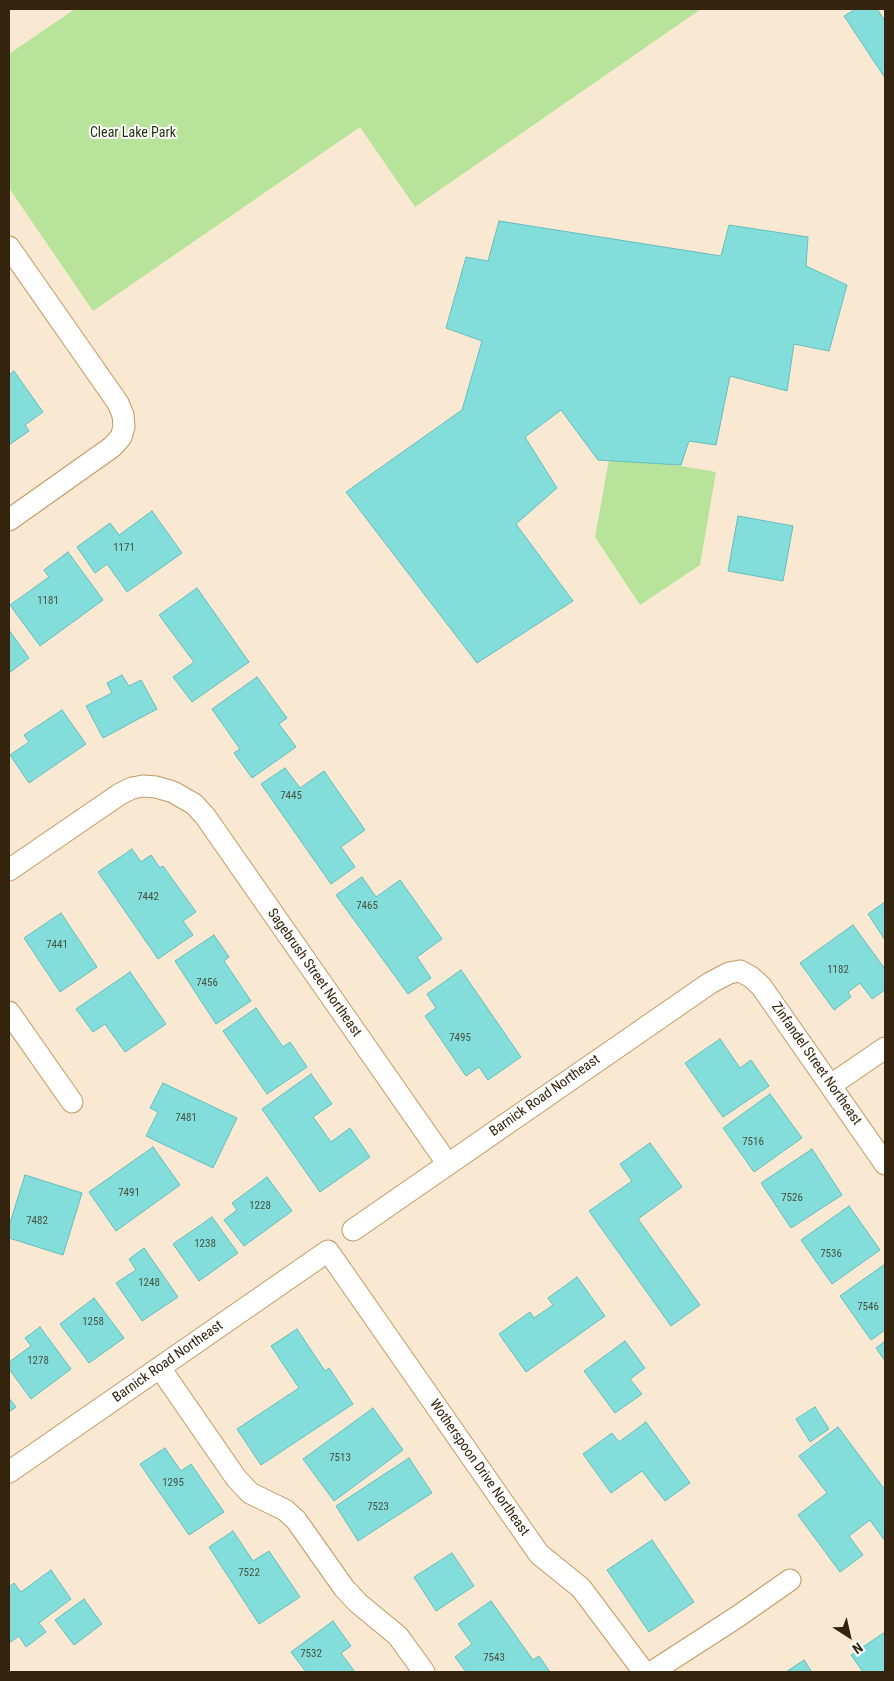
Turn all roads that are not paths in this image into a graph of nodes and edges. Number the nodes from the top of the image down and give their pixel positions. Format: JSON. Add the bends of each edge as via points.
{"nodes":[{"id":1,"x":9,"y":247,"type":"edge"},
{"id":2,"x":9,"y":520,"type":"edge"},
{"id":3,"x":9,"y":870,"type":"edge"},
{"id":4,"x":740,"y":971,"type":"joint"},
{"id":5,"x":9,"y":1012,"type":"edge"},
{"id":6,"x":885,"y":1048,"type":"edge"},
{"id":7,"x":830,"y":1086,"type":"junction"},
{"id":8,"x":72,"y":1102,"type":"dead end"},
{"id":9,"x":447,"y":1164,"type":"junction"},
{"id":10,"x":885,"y":1164,"type":"edge"},
{"id":11,"x":353,"y":1230,"type":"dead end"},
{"id":12,"x":328,"y":1251,"type":"joint"},
{"id":13,"x":160,"y":1368,"type":"junction"},
{"id":14,"x":9,"y":1472,"type":"edge"},
{"id":15,"x":790,"y":1580,"type":"dead end"},
{"id":16,"x":424,"y":1672,"type":"edge"},
{"id":17,"x":644,"y":1672,"type":"edge"},
{"id":18,"x":652,"y":1672,"type":"edge"}],
"edges":[{"from":1,"to":2,"type":"street","via":[[124,415],[121,437],[112,447]]},
{"from":3,"to":9,"type":"street","name":"Sagebrush Street Northeast","via":[[132,788],[156,787],[194,804]]},
{"from":4,"to":7,"type":"street","name":"Zinfandel Street Northeast","via":[[761,986]]},
{"from":4,"to":9,"type":"street","name":"Barnick Road Northeast","via":[[710,983]]},
{"from":5,"to":8,"type":"street"},
{"from":6,"to":7,"type":"street"},
{"from":7,"to":10,"type":"street","name":"Zinfandel Street Northeast"},
{"from":9,"to":11,"type":"street","name":"Barnick Road Northeast"},
{"from":12,"to":13,"type":"street","name":"Barnick Road Northeast"},
{"from":12,"to":17,"type":"street","name":"Wotherspoon Drive Northeast","via":[[540,1554],[581,1588]]},
{"from":13,"to":14,"type":"street","name":"Barnick Road Northeast"},
{"from":13,"to":16,"type":"street","via":[[236,1478],[250,1493],[285,1510],[296,1520],[344,1588],[398,1636]]},
{"from":15,"to":18,"type":"street"}]}
